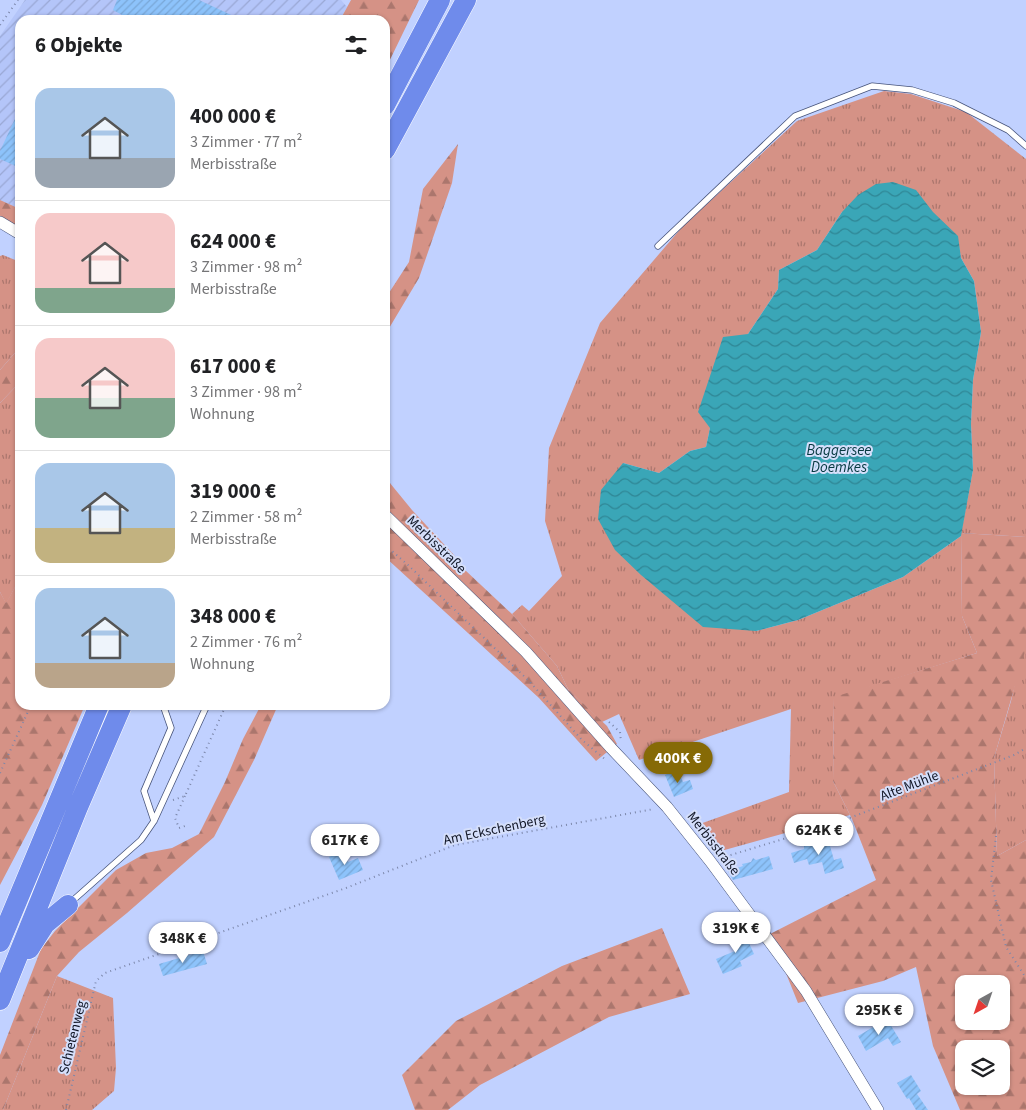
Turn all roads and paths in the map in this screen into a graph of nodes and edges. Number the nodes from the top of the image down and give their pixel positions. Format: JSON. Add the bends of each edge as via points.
{"nodes":[{"id":1,"x":18,"y":0,"type":"edge"},
{"id":2,"x":440,"y":0,"type":"edge"},
{"id":3,"x":466,"y":0,"type":"edge"},
{"id":4,"x":0,"y":25,"type":"edge"},
{"id":5,"x":390,"y":95,"type":"edge"},
{"id":6,"x":390,"y":141,"type":"edge"},
{"id":7,"x":1026,"y":146,"type":"edge"},
{"id":8,"x":1,"y":224,"type":"edge"},
{"id":9,"x":15,"y":231,"type":"edge"},
{"id":10,"x":658,"y":246,"type":"dead end"},
{"id":11,"x":390,"y":520,"type":"edge"},
{"id":12,"x":390,"y":549,"type":"edge"},
{"id":13,"x":29,"y":710,"type":"edge"},
{"id":14,"x":97,"y":710,"type":"edge"},
{"id":15,"x":120,"y":710,"type":"edge"},
{"id":16,"x":165,"y":710,"type":"edge"},
{"id":17,"x":206,"y":710,"type":"edge"},
{"id":18,"x":224,"y":710,"type":"edge"},
{"id":19,"x":609,"y":722,"type":"dead end"},
{"id":20,"x":1026,"y":748,"type":"edge"},
{"id":21,"x":620,"y":758,"type":"junction"},
{"id":22,"x":0,"y":773,"type":"edge"},
{"id":23,"x":185,"y":796,"type":"junction"},
{"id":24,"x":161,"y":804,"type":"junction"},
{"id":25,"x":667,"y":807,"type":"junction"},
{"id":26,"x":154,"y":821,"type":"junction"},
{"id":27,"x":188,"y":825,"type":"dead end"},
{"id":28,"x":996,"y":836,"type":"dead end"},
{"id":29,"x":710,"y":861,"type":"junction"},
{"id":30,"x":68,"y":905,"type":"joint"},
{"id":31,"x":0,"y":942,"type":"edge"},
{"id":32,"x":105,"y":973,"type":"joint"},
{"id":33,"x":1026,"y":978,"type":"edge"},
{"id":34,"x":1,"y":997,"type":"edge"},
{"id":35,"x":66,"y":1110,"type":"edge"},
{"id":36,"x":878,"y":1110,"type":"edge"}],
"edges":[{"from":1,"to":4,"type":"path"},
{"from":2,"to":5,"type":"highway"},
{"from":3,"to":6,"type":"highway"},
{"from":7,"to":10,"type":"lane","via":[[1008,130],[954,103],[912,90],[872,86],[795,116]]},
{"from":8,"to":9,"type":"street"},
{"from":11,"to":21,"type":"street","name":"Merbisstraße","via":[[526,652]]},
{"from":12,"to":21,"type":"path","via":[[529,681],[604,760]]},
{"from":13,"to":22,"type":"path"},
{"from":14,"to":31,"type":"highway"},
{"from":15,"to":34,"type":"highway"},
{"from":16,"to":26,"type":"lane","via":[[171,728],[144,790]]},
{"from":17,"to":24,"type":"lane"},
{"from":18,"to":23,"type":"path"},
{"from":19,"to":21,"type":"path","via":[[620,732]]},
{"from":20,"to":29,"type":"path","name":"Alte Mühle","via":[[839,822]]},
{"from":21,"to":25,"type":"street","name":"Merbisstraße"},
{"from":23,"to":24,"type":"path"},
{"from":23,"to":27,"type":"path","via":[[176,818],[178,828]]},
{"from":24,"to":26,"type":"lane"},
{"from":25,"to":29,"type":"street","name":"Merbisstraße"},
{"from":25,"to":32,"type":"path","name":"Am Eckschenberg","via":[[455,845],[346,888]]},
{"from":26,"to":30,"type":"lane","via":[[142,840]]},
{"from":28,"to":33,"type":"path","via":[[991,880],[1006,947]]},
{"from":29,"to":36,"type":"street","name":"Merbisstraße","via":[[806,991]]},
{"from":30,"to":34,"type":"highway","via":[[45,924]]},
{"from":32,"to":35,"type":"path","name":"Schietenweg","via":[[96,981]]}]}
